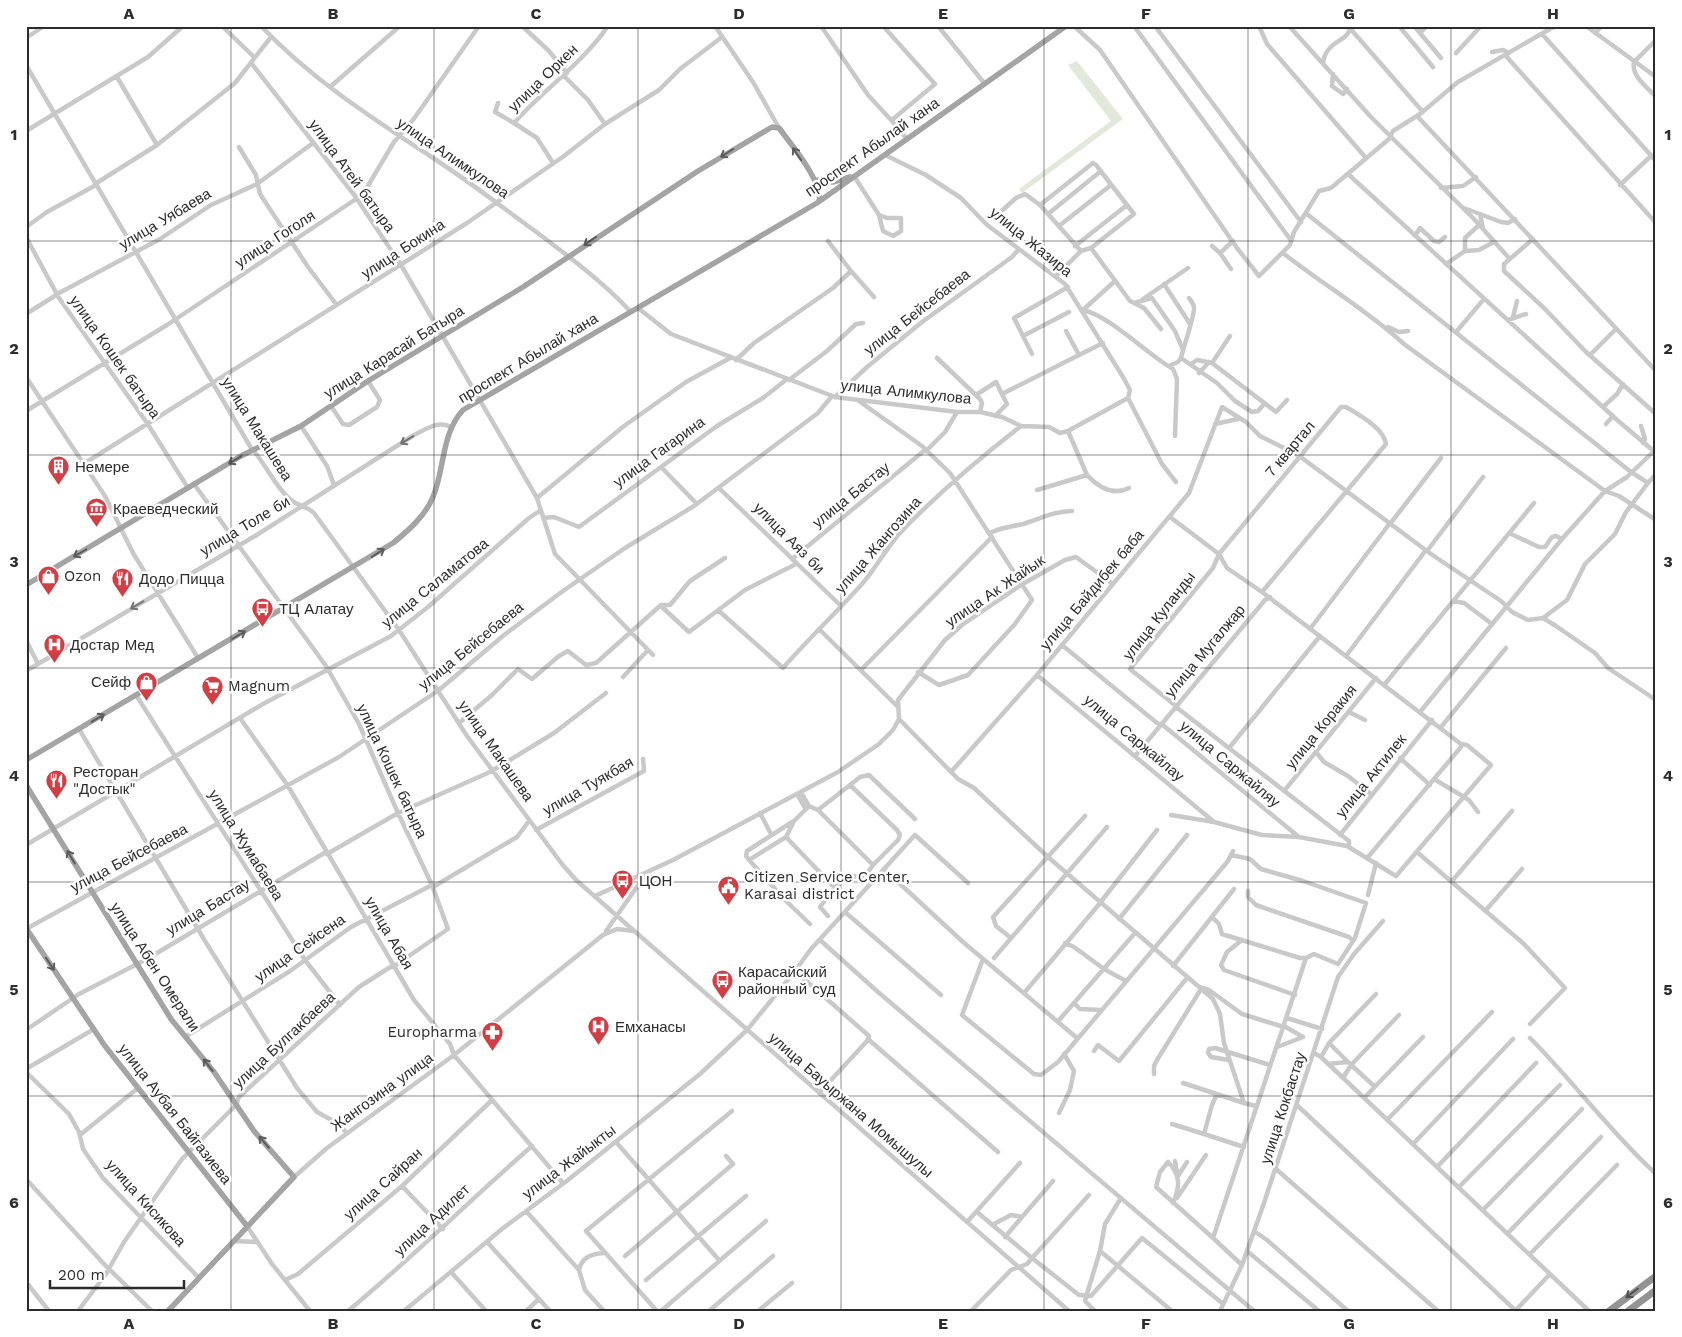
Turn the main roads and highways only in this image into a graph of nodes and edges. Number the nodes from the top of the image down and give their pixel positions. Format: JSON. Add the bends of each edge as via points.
{"nodes":[{"id":1,"x":1066,"y":26,"type":"edge"},
{"id":2,"x":854,"y":175,"type":"junction"},
{"id":3,"x":816,"y":180,"type":"junction"},
{"id":4,"x":819,"y":201,"type":"junction"},
{"id":5,"x":26,"y":585,"type":"edge"},
{"id":6,"x":26,"y":760,"type":"edge"},
{"id":7,"x":26,"y":785,"type":"edge"},
{"id":8,"x":26,"y":929,"type":"edge"},
{"id":9,"x":247,"y":1226,"type":"junction"},
{"id":10,"x":1656,"y":1276,"type":"edge"},
{"id":11,"x":1656,"y":1290,"type":"edge"},
{"id":12,"x":168,"y":1311,"type":"edge"},
{"id":13,"x":1609,"y":1311,"type":"edge"},
{"id":14,"x":1628,"y":1311,"type":"edge"}],
"edges":[{"from":1,"to":2,"type":"main road","name":"проспект Абылай хана"},
{"from":2,"to":3,"type":"main road","via":[[833,182]]},
{"from":2,"to":4,"type":"main road","name":"проспект Абылай хана"},
{"from":3,"to":4,"type":"main road","via":[[821,195]]},
{"from":3,"to":5,"type":"main road","name":"улица Карасай Батыра","one_way":true,"via":[[779,128],[769,129],[645,204],[569,257],[301,426],[253,450]]},
{"from":6,"to":4,"type":"main road","name":"проспект Абылай хана","one_way":true,"via":[[393,543],[426,509],[435,491],[451,427],[463,410]]},
{"from":9,"to":7,"type":"main road","name":"улица Абен Омерали","one_way":true,"via":[[294,1177],[259,1137],[171,1019]]},
{"from":8,"to":9,"type":"main road","name":"улица Аубая Байгазиева","one_way":true,"via":[[94,1029]]},
{"from":9,"to":12,"type":"main road"},
{"from":10,"to":13,"type":"highway","one_way":true},
{"from":11,"to":14,"type":"highway"}]}
